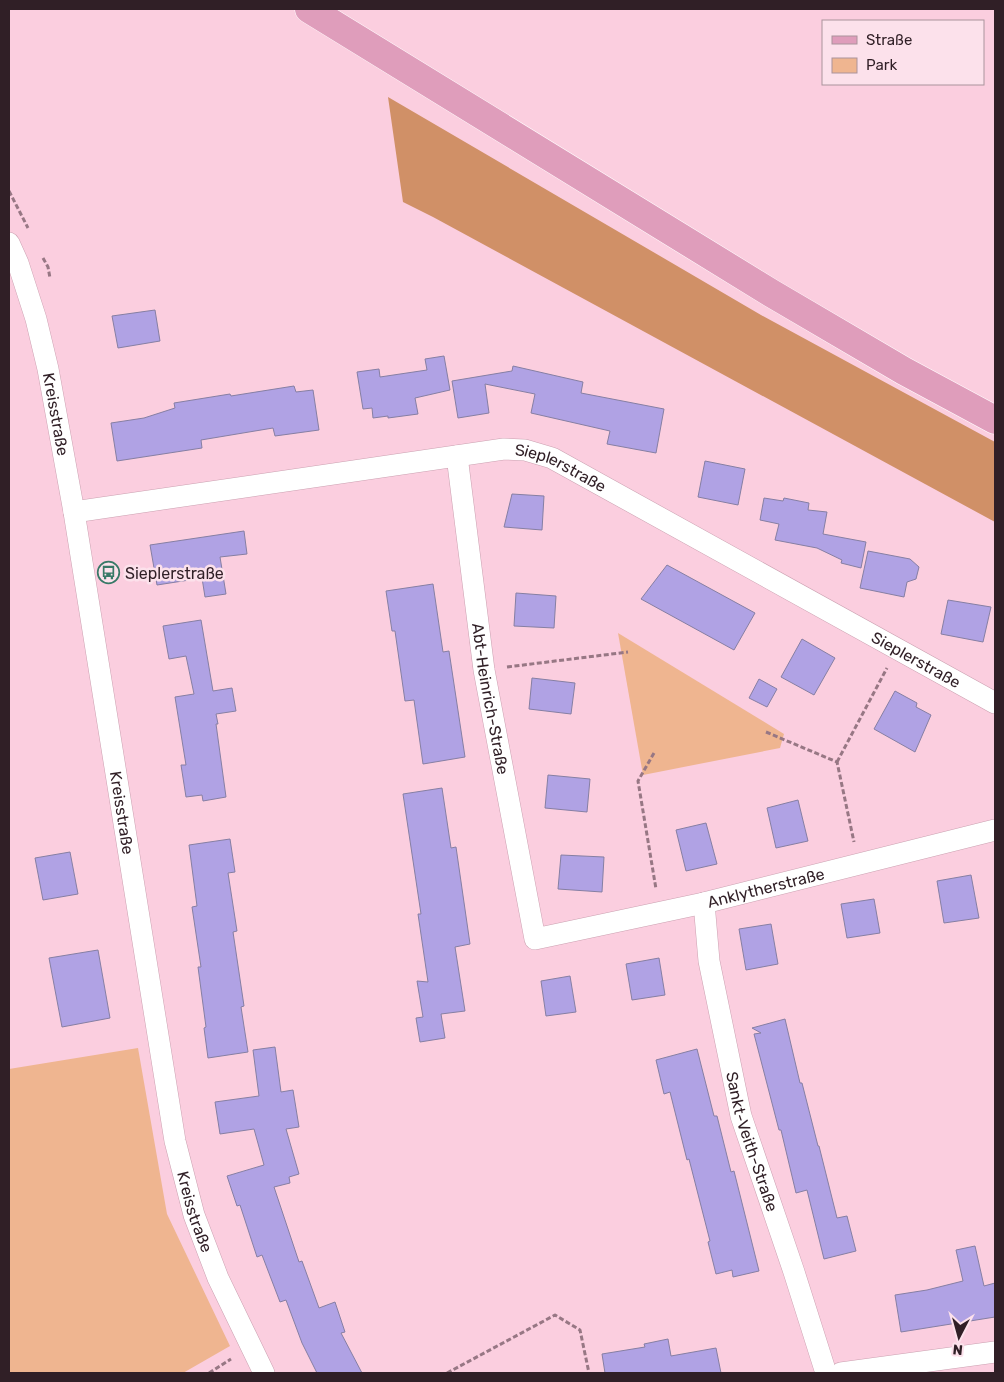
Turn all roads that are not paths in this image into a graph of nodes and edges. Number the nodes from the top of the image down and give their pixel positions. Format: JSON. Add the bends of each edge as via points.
{"nodes":[{"id":1,"x":309,"y":9,"type":"edge"},
{"id":2,"x":9,"y":243,"type":"edge"},
{"id":3,"x":995,"y":420,"type":"edge"},
{"id":4,"x":457,"y":456,"type":"junction"},
{"id":5,"x":74,"y":512,"type":"junction"},
{"id":6,"x":995,"y":702,"type":"edge"},
{"id":7,"x":995,"y":830,"type":"edge"},
{"id":8,"x":704,"y":903,"type":"junction"},
{"id":9,"x":535,"y":939,"type":"joint"},
{"id":10,"x":995,"y":1352,"type":"edge"},
{"id":11,"x":264,"y":1373,"type":"edge"},
{"id":12,"x":826,"y":1373,"type":"edge"},
{"id":13,"x":841,"y":1373,"type":"edge"}],
"edges":[{"from":1,"to":3,"type":"main road","via":[[771,293]]},
{"from":2,"to":5,"type":"street","name":"Kreisstraße","via":[[36,319]]},
{"from":4,"to":5,"type":"street","name":"Sieplerstraße"},
{"from":4,"to":6,"type":"street","name":"Sieplerstraße","via":[[504,449],[525,450],[552,458]]},
{"from":4,"to":9,"type":"street","name":"Abt-Heinrich-Straße","via":[[484,670]]},
{"from":5,"to":11,"type":"street","name":"Kreisstraße","via":[[175,1141],[194,1215],[218,1278]]},
{"from":7,"to":8,"type":"street","name":"Anklytherstraße"},
{"from":8,"to":9,"type":"street","name":"Anklytherstraße"},
{"from":8,"to":12,"type":"street","name":"Sankt-Veith-Straße","via":[[708,961],[741,1116]]},
{"from":10,"to":13,"type":"street"}]}
